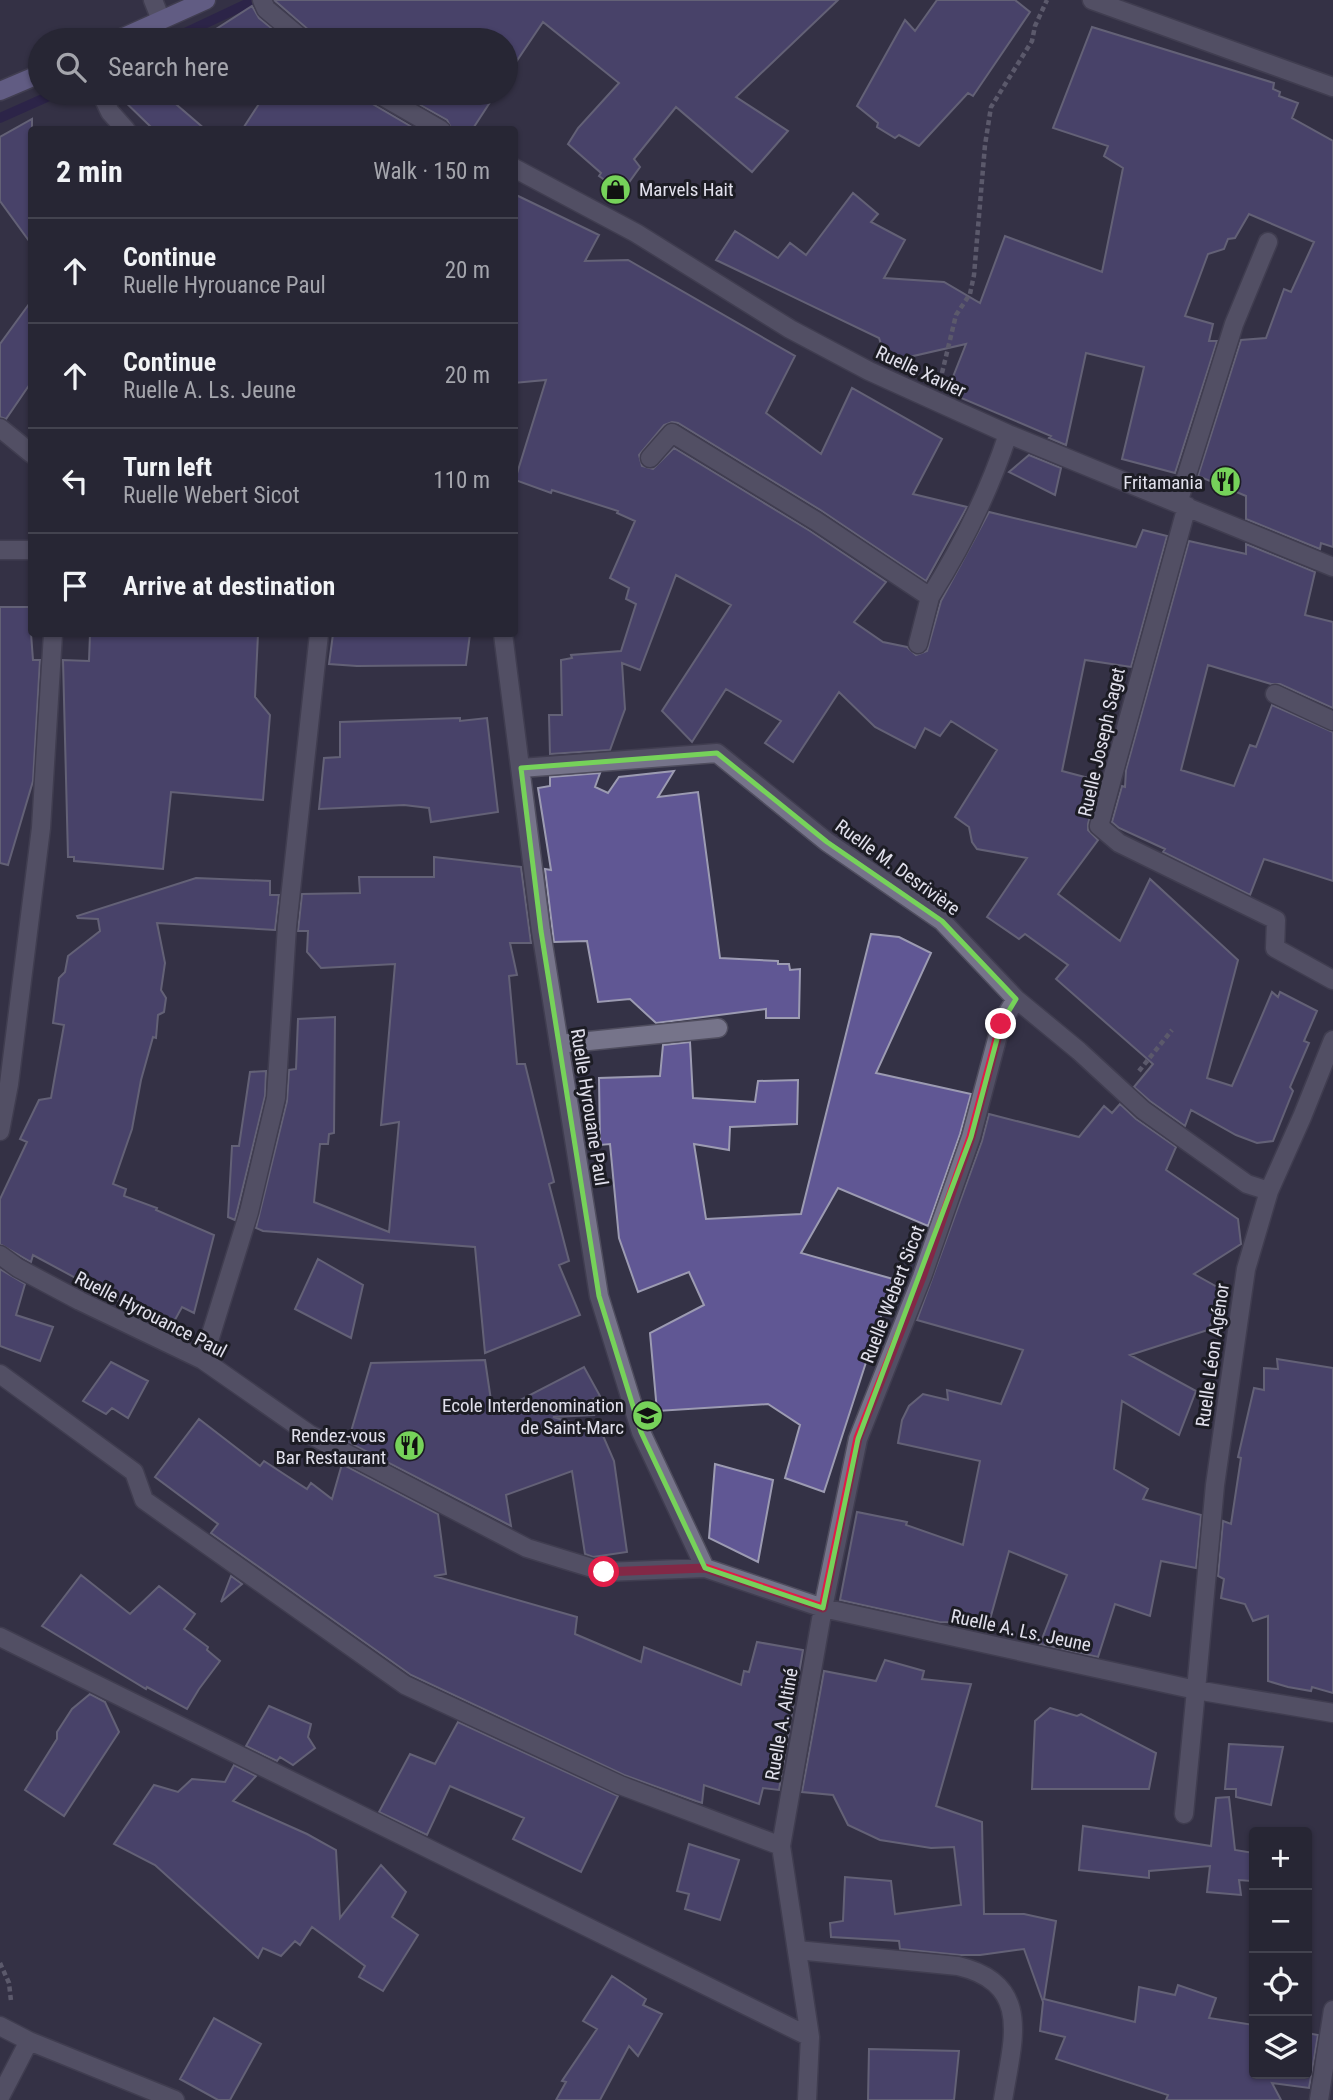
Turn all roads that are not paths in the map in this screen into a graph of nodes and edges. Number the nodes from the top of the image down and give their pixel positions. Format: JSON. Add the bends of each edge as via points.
{"nodes":[{"id":1,"x":153,"y":0,"type":"edge"},
{"id":2,"x":206,"y":0,"type":"edge"},
{"id":3,"x":1092,"y":0,"type":"edge"},
{"id":4,"x":264,"y":4,"type":"edge"},
{"id":5,"x":162,"y":20,"type":"junction"},
{"id":6,"x":144,"y":28,"type":"edge"},
{"id":7,"x":290,"y":28,"type":"edge"},
{"id":8,"x":28,"y":79,"type":"edge"},
{"id":9,"x":1333,"y":87,"type":"edge"},
{"id":10,"x":0,"y":91,"type":"edge"},
{"id":11,"x":106,"y":105,"type":"edge"},
{"id":12,"x":398,"y":105,"type":"edge"},
{"id":13,"x":122,"y":126,"type":"edge"},
{"id":14,"x":434,"y":126,"type":"edge"},
{"id":15,"x":518,"y":170,"type":"edge"},
{"id":16,"x":1268,"y":242,"type":"dead end"},
{"id":17,"x":0,"y":428,"type":"edge"},
{"id":18,"x":1007,"y":434,"type":"junction"},
{"id":19,"x":28,"y":451,"type":"edge"},
{"id":20,"x":650,"y":458,"type":"dead end"},
{"id":21,"x":1182,"y":505,"type":"junction"},
{"id":22,"x":0,"y":550,"type":"edge"},
{"id":23,"x":28,"y":550,"type":"edge"},
{"id":24,"x":1333,"y":566,"type":"edge"},
{"id":25,"x":930,"y":597,"type":"junction"},
{"id":26,"x":53,"y":637,"type":"edge"},
{"id":27,"x":319,"y":637,"type":"edge"},
{"id":28,"x":503,"y":637,"type":"edge"},
{"id":29,"x":918,"y":643,"type":"dead end"},
{"id":30,"x":1275,"y":694,"type":"dead end"},
{"id":31,"x":1333,"y":721,"type":"edge"},
{"id":32,"x":521,"y":768,"type":"junction"},
{"id":33,"x":1333,"y":980,"type":"edge"},
{"id":34,"x":1017,"y":999,"type":"junction"},
{"id":35,"x":718,"y":1028,"type":"dead end"},
{"id":36,"x":1333,"y":1040,"type":"edge"},
{"id":37,"x":559,"y":1044,"type":"junction"},
{"id":38,"x":0,"y":1131,"type":"edge"},
{"id":39,"x":1269,"y":1191,"type":"junction"},
{"id":40,"x":0,"y":1255,"type":"edge"},
{"id":41,"x":203,"y":1360,"type":"junction"},
{"id":42,"x":0,"y":1374,"type":"edge"},
{"id":43,"x":705,"y":1568,"type":"junction"},
{"id":44,"x":823,"y":1608,"type":"junction"},
{"id":45,"x":0,"y":1637,"type":"edge"},
{"id":46,"x":1196,"y":1690,"type":"junction"},
{"id":47,"x":1333,"y":1713,"type":"edge"},
{"id":48,"x":1184,"y":1814,"type":"dead end"},
{"id":49,"x":781,"y":1846,"type":"junction"},
{"id":50,"x":797,"y":1950,"type":"junction"},
{"id":51,"x":1333,"y":2010,"type":"edge"},
{"id":52,"x":5,"y":2028,"type":"edge"},
{"id":53,"x":810,"y":2037,"type":"junction"},
{"id":54,"x":29,"y":2041,"type":"junction"},
{"id":55,"x":0,"y":2097,"type":"edge"},
{"id":56,"x":175,"y":2100,"type":"edge"},
{"id":57,"x":807,"y":2100,"type":"edge"},
{"id":58,"x":1003,"y":2100,"type":"edge"},
{"id":59,"x":1319,"y":2100,"type":"edge"}],
"edges":[{"from":1,"to":5,"type":"street"},
{"from":2,"to":5,"type":"main road"},
{"from":3,"to":9,"type":"street"},
{"from":4,"to":7,"type":"street"},
{"from":5,"to":6,"type":"main road"},
{"from":8,"to":10,"type":"main road"},
{"from":11,"to":13,"type":"street"},
{"from":12,"to":14,"type":"street"},
{"from":15,"to":18,"type":"street","name":"Ruelle Xavier","via":[[636,233],[790,329]]},
{"from":16,"to":21,"type":"street","via":[[1234,324]]},
{"from":17,"to":19,"type":"street"},
{"from":18,"to":21,"type":"street","name":"Ruelle Xavier"},
{"from":18,"to":25,"type":"street","via":[[993,478],[952,563]]},
{"from":20,"to":25,"type":"street","via":[[672,433]]},
{"from":21,"to":24,"type":"street","name":"Ruelle Xavier"},
{"from":21,"to":33,"type":"street","name":"Ruelle Joseph Saget","via":[[1099,826],[1119,843],[1276,920],[1275,948]]},
{"from":22,"to":23,"type":"street"},
{"from":25,"to":29,"type":"street"},
{"from":26,"to":38,"type":"street","via":[[41,828]]},
{"from":27,"to":41,"type":"street","via":[[287,926],[275,1098],[249,1212]]},
{"from":28,"to":32,"type":"street","name":"Ruelle Hyrouane Paul"},
{"from":30,"to":31,"type":"street"},
{"from":32,"to":34,"type":"street","name":"Ruelle M. Desrivière","via":[[717,753],[827,842],[942,921]]},
{"from":32,"to":37,"type":"street","name":"Ruelle Hyrouane Paul"},
{"from":34,"to":39,"type":"street","name":"Ruelle M. Desrivière","via":[[1143,1110],[1247,1184]]},
{"from":34,"to":44,"type":"street","name":"Ruelle Webert Sicot","via":[[1001,1024],[971,1137],[858,1438]]},
{"from":35,"to":37,"type":"street"},
{"from":36,"to":39,"type":"street","name":"Ruelle Léon Agénor"},
{"from":37,"to":43,"type":"street","name":"Ruelle Hyrouane Paul","via":[[599,1296],[641,1432]]},
{"from":39,"to":46,"type":"street","name":"Ruelle Léon Agénor","via":[[1246,1269],[1215,1485]]},
{"from":40,"to":41,"type":"street","name":"Ruelle Hyrouance Paul","via":[[80,1301]]},
{"from":41,"to":43,"type":"street","name":"Ruelle Hyrouance Paul","via":[[309,1434],[527,1548],[604,1572]]},
{"from":42,"to":49,"type":"street","via":[[134,1472],[144,1500],[405,1685],[621,1785]]},
{"from":43,"to":44,"type":"street","name":"Ruelle A. Ls. Jeune"},
{"from":44,"to":46,"type":"street","name":"Ruelle A. Ls. Jeune"},
{"from":44,"to":49,"type":"street","name":"Ruelle A. Altiné"},
{"from":45,"to":53,"type":"street"},
{"from":46,"to":47,"type":"street","name":"Ruelle A. Ls. Jeune"},
{"from":46,"to":48,"type":"street","name":"Ruelle Léon Agénor"},
{"from":49,"to":50,"type":"street","name":"Ruelle A. Altiné"},
{"from":50,"to":53,"type":"street","name":"Ruelle A. Altiné"},
{"from":50,"to":58,"type":"street","via":[[958,1966],[993,1980],[1013,2013]]},
{"from":51,"to":59,"type":"street"},
{"from":52,"to":54,"type":"street"},
{"from":53,"to":57,"type":"street","name":"Ruelle A. Altiné"},
{"from":54,"to":55,"type":"street"},
{"from":54,"to":56,"type":"street"}]}
